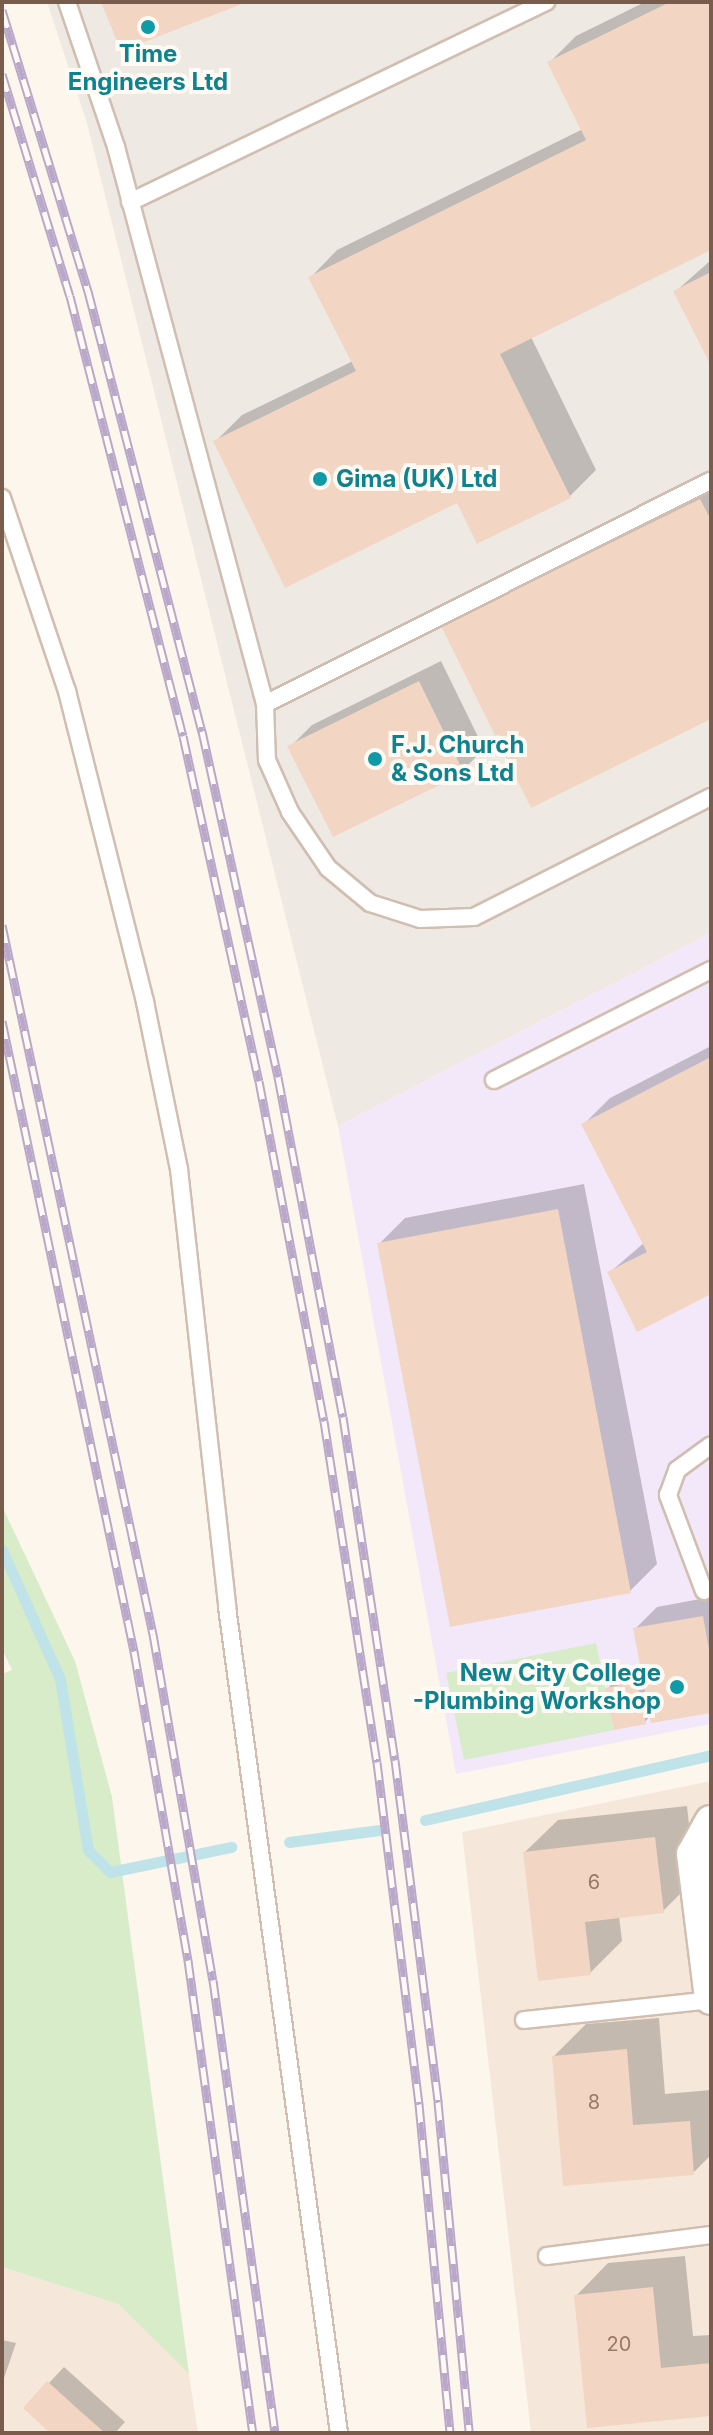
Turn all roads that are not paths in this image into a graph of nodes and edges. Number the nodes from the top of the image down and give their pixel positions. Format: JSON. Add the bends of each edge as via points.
{"nodes":[{"id":1,"x":67,"y":2,"type":"edge"},
{"id":2,"x":546,"y":2,"type":"edge"},
{"id":3,"x":130,"y":202,"type":"junction"},
{"id":4,"x":711,"y":481,"type":"edge"},
{"id":5,"x":2,"y":498,"type":"edge"},
{"id":6,"x":265,"y":704,"type":"junction"},
{"id":7,"x":711,"y":797,"type":"edge"},
{"id":8,"x":711,"y":970,"type":"edge"},
{"id":9,"x":494,"y":1080,"type":"dead end"},
{"id":10,"x":711,"y":1445,"type":"edge"},
{"id":11,"x":704,"y":1591,"type":"dead end"},
{"id":12,"x":711,"y":1822,"type":"edge"},
{"id":13,"x":711,"y":1999,"type":"edge"},
{"id":14,"x":524,"y":2020,"type":"dead end"},
{"id":15,"x":711,"y":2235,"type":"edge"},
{"id":16,"x":547,"y":2256,"type":"dead end"},
{"id":17,"x":339,"y":2433,"type":"edge"}],
"edges":[{"from":1,"to":3,"type":"lane"},
{"from":2,"to":3,"type":"lane"},
{"from":3,"to":6,"type":"lane"},
{"from":4,"to":6,"type":"lane"},
{"from":5,"to":17,"type":"lane","via":[[67,691],[145,1002],[179,1169],[227,1607]]},
{"from":6,"to":7,"type":"lane","via":[[267,760],[290,812],[328,868],[370,903],[420,919],[474,917]]},
{"from":8,"to":9,"type":"lane"},
{"from":10,"to":11,"type":"lane","via":[[677,1470],[668,1495]]},
{"from":12,"to":13,"type":"street","via":[[693,1854]]},
{"from":13,"to":14,"type":"lane"},
{"from":15,"to":16,"type":"lane"}]}
